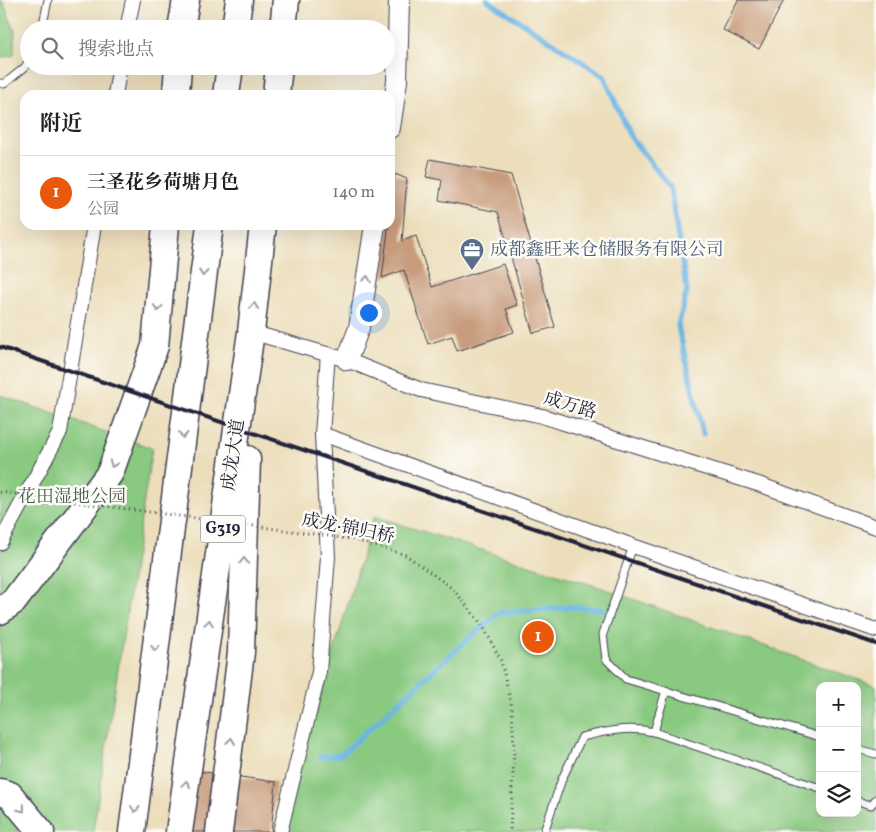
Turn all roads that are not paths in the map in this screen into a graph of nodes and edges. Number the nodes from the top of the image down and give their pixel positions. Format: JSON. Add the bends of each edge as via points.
{"nodes":[{"id":1,"x":48,"y":0,"type":"edge"},
{"id":2,"x":133,"y":0,"type":"edge"},
{"id":3,"x":186,"y":0,"type":"edge"},
{"id":4,"x":239,"y":0,"type":"edge"},
{"id":5,"x":286,"y":0,"type":"edge"},
{"id":6,"x":399,"y":0,"type":"edge"},
{"id":7,"x":44,"y":20,"type":"edge"},
{"id":8,"x":129,"y":20,"type":"edge"},
{"id":9,"x":183,"y":20,"type":"edge"},
{"id":10,"x":236,"y":20,"type":"edge"},
{"id":11,"x":284,"y":20,"type":"edge"},
{"id":12,"x":20,"y":71,"type":"edge"},
{"id":13,"x":118,"y":75,"type":"edge"},
{"id":14,"x":177,"y":75,"type":"edge"},
{"id":15,"x":229,"y":75,"type":"edge"},
{"id":16,"x":278,"y":75,"type":"edge"},
{"id":17,"x":0,"y":83,"type":"edge"},
{"id":18,"x":116,"y":90,"type":"edge"},
{"id":19,"x":176,"y":90,"type":"edge"},
{"id":20,"x":227,"y":90,"type":"edge"},
{"id":21,"x":277,"y":90,"type":"edge"},
{"id":22,"x":395,"y":94,"type":"edge"},
{"id":23,"x":93,"y":230,"type":"edge"},
{"id":24,"x":166,"y":230,"type":"edge"},
{"id":25,"x":209,"y":230,"type":"edge"},
{"id":26,"x":262,"y":230,"type":"edge"},
{"id":27,"x":374,"y":230,"type":"edge"},
{"id":28,"x":251,"y":332,"type":"junction"},
{"id":29,"x":338,"y":357,"type":"junction"},
{"id":30,"x":322,"y":434,"type":"junction"},
{"id":31,"x":876,"y":527,"type":"edge"},
{"id":32,"x":0,"y":543,"type":"edge"},
{"id":33,"x":633,"y":546,"type":"junction"},
{"id":34,"x":0,"y":611,"type":"edge"},
{"id":35,"x":876,"y":630,"type":"edge"},
{"id":36,"x":666,"y":690,"type":"junction"},
{"id":37,"x":654,"y":732,"type":"junction"},
{"id":38,"x":816,"y":736,"type":"edge"},
{"id":39,"x":861,"y":750,"type":"edge"},
{"id":40,"x":876,"y":754,"type":"edge"},
{"id":41,"x":816,"y":787,"type":"edge"},
{"id":42,"x":0,"y":792,"type":"edge"},
{"id":43,"x":861,"y":802,"type":"edge"},
{"id":44,"x":874,"y":804,"type":"edge"},
{"id":45,"x":41,"y":832,"type":"edge"},
{"id":46,"x":132,"y":832,"type":"edge"},
{"id":47,"x":179,"y":832,"type":"edge"},
{"id":48,"x":219,"y":832,"type":"edge"},
{"id":49,"x":280,"y":832,"type":"edge"},
{"id":50,"x":544,"y":832,"type":"edge"}],
"edges":[{"from":1,"to":7,"type":"lane"},
{"from":2,"to":8,"type":"street"},
{"from":3,"to":9,"type":"highway"},
{"from":4,"to":10,"type":"highway"},
{"from":5,"to":11,"type":"highway"},
{"from":6,"to":22,"type":"street"},
{"from":12,"to":17,"type":"lane","via":[[4,84]]},
{"from":13,"to":18,"type":"street"},
{"from":14,"to":19,"type":"highway"},
{"from":15,"to":20,"type":"highway"},
{"from":16,"to":21,"type":"highway"},
{"from":23,"to":32,"type":"street","via":[[60,432]]},
{"from":24,"to":34,"type":"highway","one_way":true,"via":[[155,346],[110,473],[14,601]]},
{"from":25,"to":46,"type":"highway","one_way":true},
{"from":28,"to":26,"type":"highway","name":"成龙大道","number":"G319","one_way":true},
{"from":29,"to":27,"type":"street","one_way":true,"via":[[359,328]]},
{"from":28,"to":29,"type":"street","name":"成万路"},
{"from":47,"to":28,"type":"highway","name":"成龙大道","number":"G319","one_way":true},
{"from":48,"to":28,"type":"highway","one_way":true,"via":[[241,652]]},
{"from":29,"to":30,"type":"street"},
{"from":29,"to":31,"type":"street","name":"成万路","via":[[421,390],[542,416],[761,485]]},
{"from":30,"to":33,"type":"street"},
{"from":30,"to":49,"type":"street","via":[[328,557],[319,672]]},
{"from":33,"to":35,"type":"street"},
{"from":33,"to":36,"type":"lane","via":[[603,634],[606,659],[626,679]]},
{"from":36,"to":37,"type":"lane"},
{"from":36,"to":38,"type":"lane"},
{"from":37,"to":41,"type":"lane"},
{"from":37,"to":50,"type":"lane","via":[[638,728],[582,737],[562,779]]},
{"from":39,"to":40,"type":"lane"},
{"from":42,"to":45,"type":"highway","one_way":true,"via":[[10,795]]},
{"from":43,"to":44,"type":"lane"}]}
